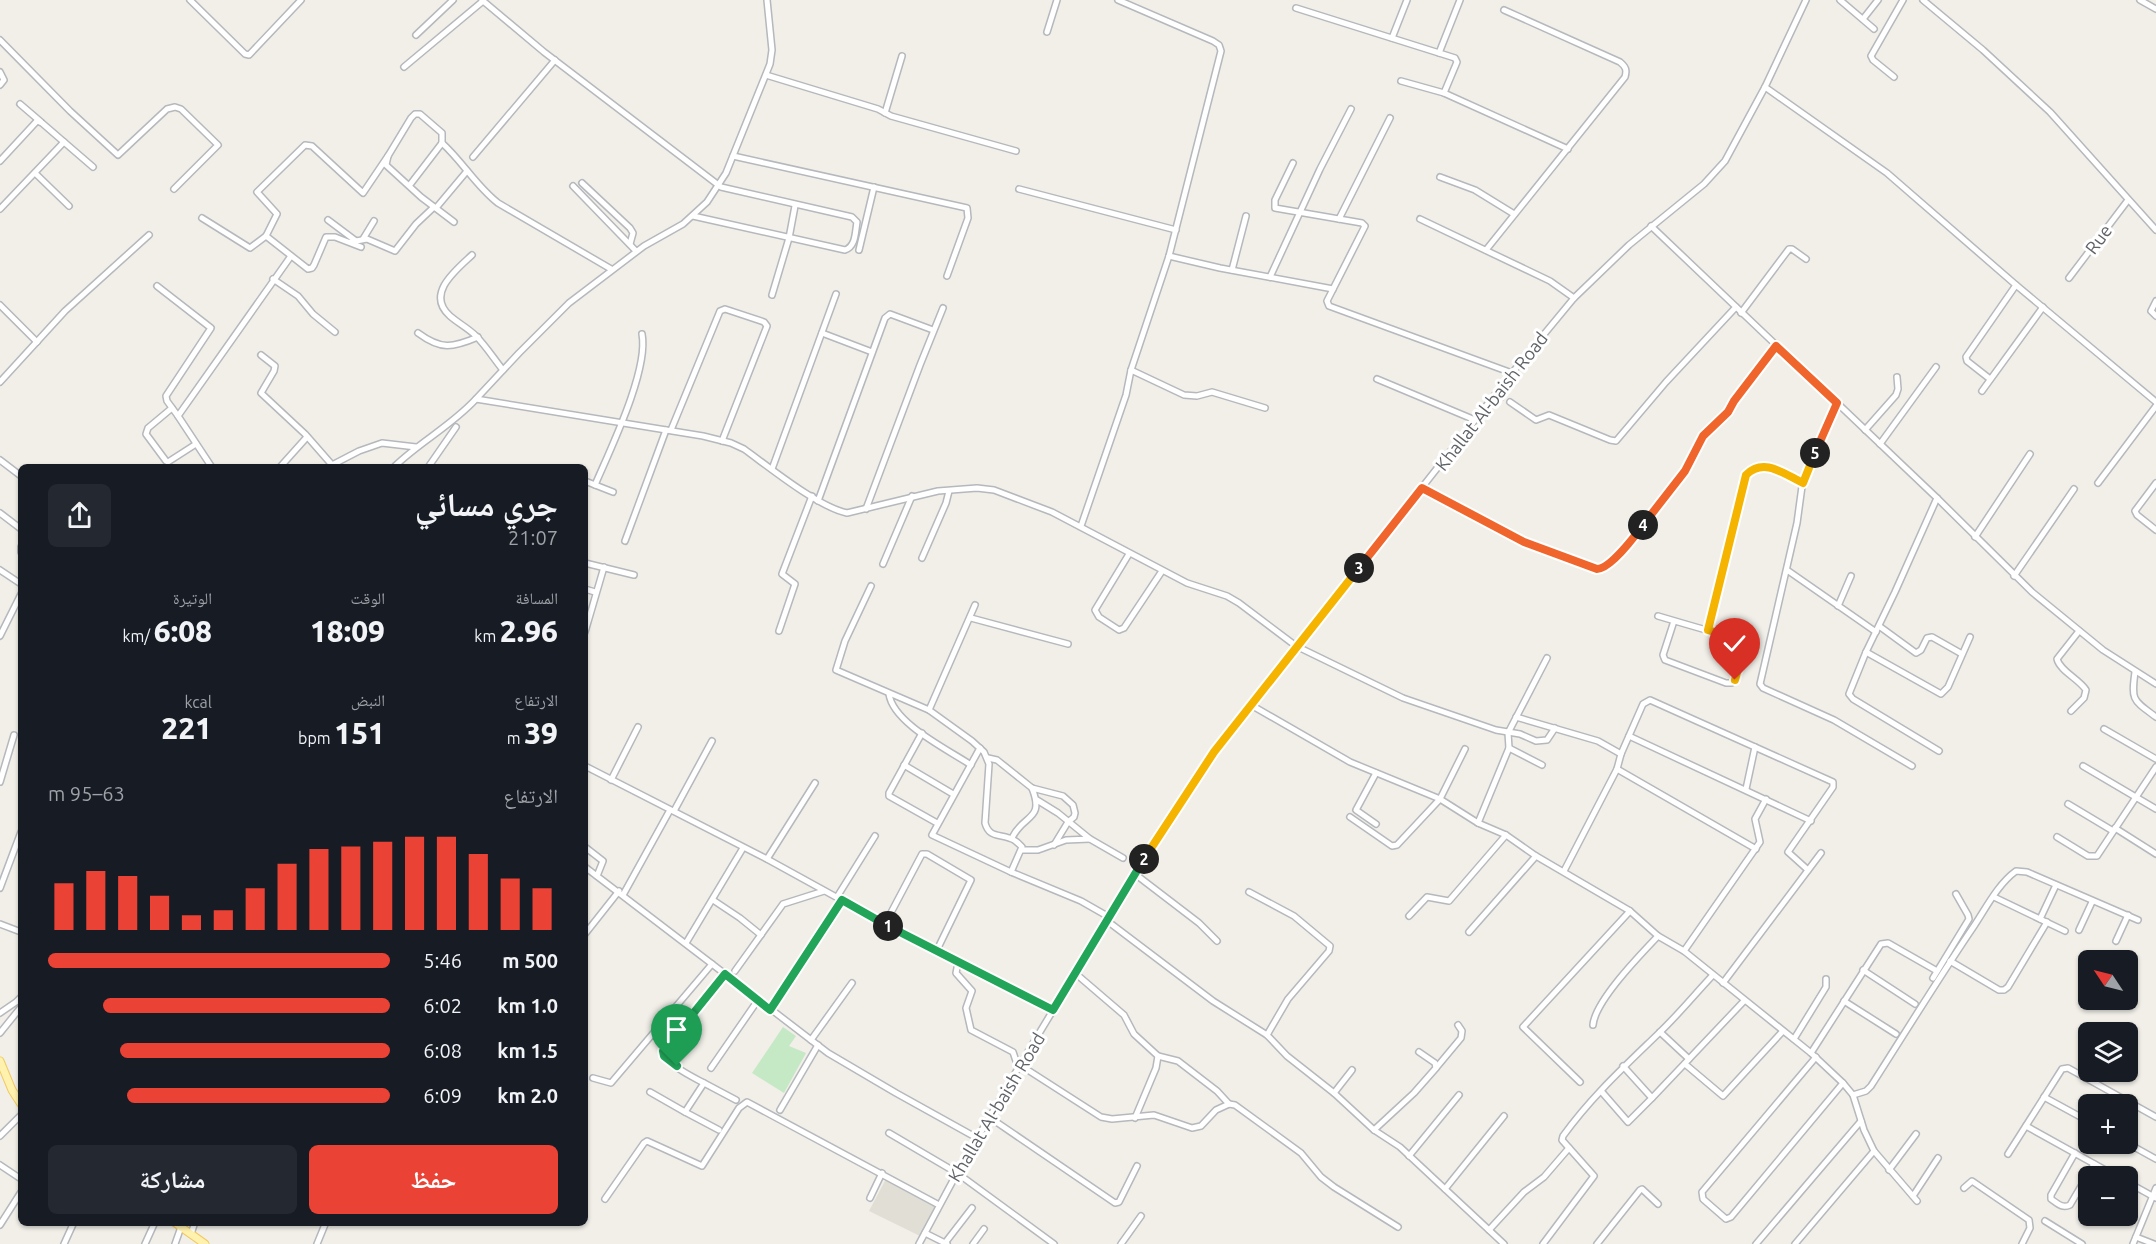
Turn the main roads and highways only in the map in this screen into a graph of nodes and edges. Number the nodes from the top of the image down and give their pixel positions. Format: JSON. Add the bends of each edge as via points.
{"nodes":[{"id":1,"x":0,"y":1061,"type":"edge"},
{"id":2,"x":18,"y":1099,"type":"edge"},
{"id":3,"x":180,"y":1226,"type":"edge"},
{"id":4,"x":205,"y":1244,"type":"edge"}],
"edges":[{"from":1,"to":2,"type":"main road"},
{"from":3,"to":4,"type":"main road"}]}
